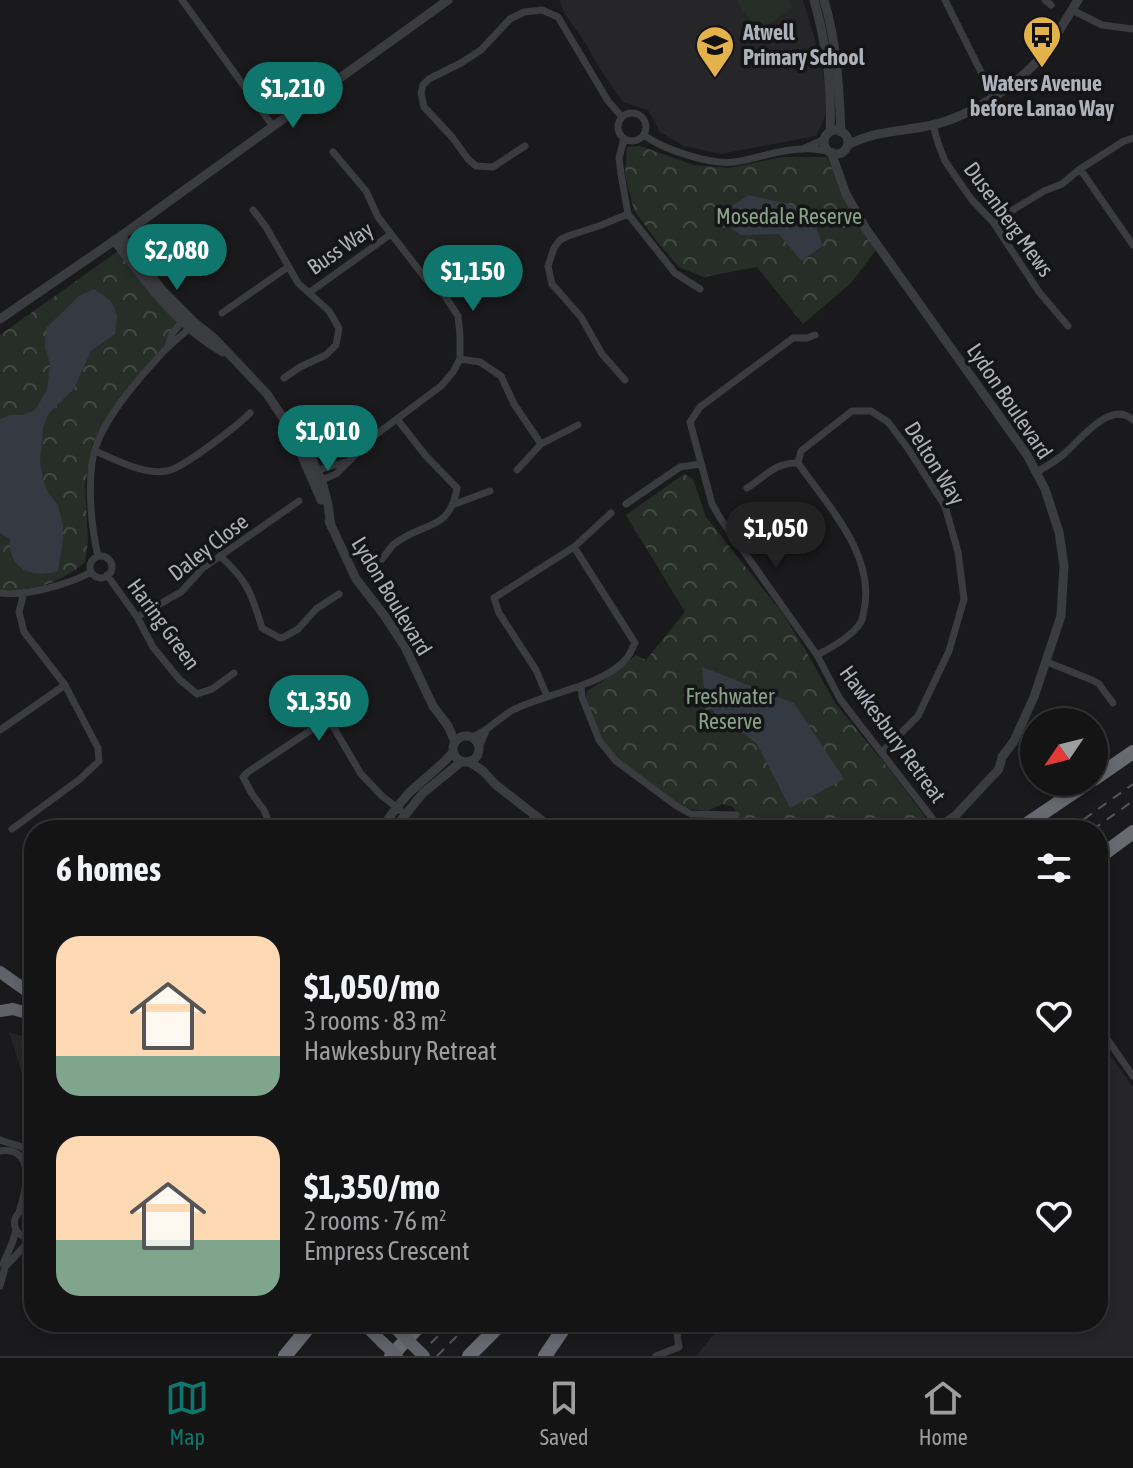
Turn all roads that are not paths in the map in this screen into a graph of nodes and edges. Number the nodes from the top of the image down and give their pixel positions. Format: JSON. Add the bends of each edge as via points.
{"nodes":[{"id":1,"x":182,"y":0,"type":"edge"},
{"id":2,"x":448,"y":0,"type":"edge"},
{"id":3,"x":814,"y":0,"type":"edge"},
{"id":4,"x":824,"y":0,"type":"edge"},
{"id":5,"x":945,"y":0,"type":"edge"},
{"id":6,"x":1078,"y":0,"type":"edge"},
{"id":7,"x":1072,"y":10,"type":"junction"},
{"id":8,"x":1133,"y":29,"type":"edge"},
{"id":9,"x":993,"y":96,"type":"junction"},
{"id":10,"x":622,"y":117,"type":"junction"},
{"id":11,"x":272,"y":125,"type":"junction"},
{"id":12,"x":933,"y":125,"type":"junction"},
{"id":13,"x":843,"y":133,"type":"junction"},
{"id":14,"x":644,"y":135,"type":"junction"},
{"id":15,"x":827,"y":135,"type":"junction"},
{"id":16,"x":863,"y":137,"type":"junction"},
{"id":17,"x":1133,"y":138,"type":"edge"},
{"id":18,"x":624,"y":139,"type":"junction"},
{"id":19,"x":525,"y":146,"type":"dead end"},
{"id":20,"x":803,"y":148,"type":"junction"},
{"id":21,"x":846,"y":148,"type":"junction"},
{"id":22,"x":333,"y":152,"type":"dead end"},
{"id":23,"x":829,"y":152,"type":"junction"},
{"id":24,"x":1080,"y":169,"type":"junction"},
{"id":25,"x":839,"y":173,"type":"junction"},
{"id":26,"x":253,"y":210,"type":"dead end"},
{"id":27,"x":628,"y":214,"type":"junction"},
{"id":28,"x":993,"y":222,"type":"junction"},
{"id":29,"x":391,"y":234,"type":"junction"},
{"id":30,"x":118,"y":238,"type":"junction"},
{"id":31,"x":1133,"y":245,"type":"edge"},
{"id":32,"x":288,"y":267,"type":"junction"},
{"id":33,"x":700,"y":289,"type":"dead end"},
{"id":34,"x":310,"y":292,"type":"junction"},
{"id":35,"x":222,"y":313,"type":"dead end"},
{"id":36,"x":0,"y":319,"type":"edge"},
{"id":37,"x":188,"y":322,"type":"junction"},
{"id":38,"x":1068,"y":326,"type":"dead end"},
{"id":39,"x":815,"y":335,"type":"dead end"},
{"id":40,"x":460,"y":359,"type":"junction"},
{"id":41,"x":284,"y":378,"type":"dead end"},
{"id":42,"x":625,"y":380,"type":"dead end"},
{"id":43,"x":250,"y":413,"type":"dead end"},
{"id":44,"x":397,"y":419,"type":"junction"},
{"id":45,"x":1133,"y":420,"type":"edge"},
{"id":46,"x":578,"y":425,"type":"dead end"},
{"id":47,"x":541,"y":444,"type":"junction"},
{"id":48,"x":95,"y":451,"type":"junction"},
{"id":49,"x":798,"y":463,"type":"junction"},
{"id":50,"x":701,"y":464,"type":"junction"},
{"id":51,"x":517,"y":470,"type":"dead end"},
{"id":52,"x":1037,"y":472,"type":"junction"},
{"id":53,"x":316,"y":477,"type":"junction"},
{"id":54,"x":747,"y":488,"type":"dead end"},
{"id":55,"x":490,"y":491,"type":"dead end"},
{"id":56,"x":299,"y":501,"type":"dead end"},
{"id":57,"x":455,"y":504,"type":"junction"},
{"id":58,"x":626,"y":504,"type":"dead end"},
{"id":59,"x":611,"y":513,"type":"dead end"},
{"id":60,"x":574,"y":547,"type":"junction"},
{"id":61,"x":98,"y":556,"type":"junction"},
{"id":62,"x":220,"y":556,"type":"junction"},
{"id":63,"x":382,"y":559,"type":"dead end"},
{"id":64,"x":91,"y":572,"type":"junction"},
{"id":65,"x":107,"y":575,"type":"junction"},
{"id":66,"x":24,"y":592,"type":"junction"},
{"id":67,"x":0,"y":593,"type":"edge"},
{"id":68,"x":339,"y":594,"type":"dead end"},
{"id":69,"x":137,"y":617,"type":"junction"},
{"id":70,"x":817,"y":655,"type":"junction"},
{"id":71,"x":1047,"y":662,"type":"junction"},
{"id":72,"x":234,"y":673,"type":"dead end"},
{"id":73,"x":65,"y":685,"type":"junction"},
{"id":74,"x":581,"y":686,"type":"junction"},
{"id":75,"x":547,"y":696,"type":"junction"},
{"id":76,"x":1113,"y":703,"type":"dead end"},
{"id":77,"x":0,"y":730,"type":"edge"},
{"id":78,"x":486,"y":731,"type":"junction"},
{"id":79,"x":461,"y":742,"type":"junction"},
{"id":80,"x":479,"y":751,"type":"junction"},
{"id":81,"x":882,"y":752,"type":"junction"},
{"id":82,"x":1133,"y":752,"type":"edge"},
{"id":83,"x":466,"y":762,"type":"junction"},
{"id":84,"x":1108,"y":769,"type":"edge"},
{"id":85,"x":483,"y":771,"type":"junction"},
{"id":86,"x":1068,"y":796,"type":"edge"},
{"id":87,"x":401,"y":811,"type":"junction"},
{"id":88,"x":736,"y":815,"type":"dead end"},
{"id":89,"x":535,"y":816,"type":"junction"},
{"id":90,"x":24,"y":820,"type":"edge"},
{"id":91,"x":24,"y":820,"type":"edge"},
{"id":92,"x":268,"y":820,"type":"edge"},
{"id":93,"x":392,"y":820,"type":"edge"},
{"id":94,"x":397,"y":820,"type":"edge"},
{"id":95,"x":532,"y":820,"type":"edge"},
{"id":96,"x":540,"y":820,"type":"edge"},
{"id":97,"x":931,"y":820,"type":"edge"},
{"id":98,"x":949,"y":820,"type":"edge"},
{"id":99,"x":1033,"y":820,"type":"edge"},
{"id":100,"x":12,"y":829,"type":"dead end"},
{"id":101,"x":1133,"y":832,"type":"edge"},
{"id":102,"x":1108,"y":851,"type":"edge"},
{"id":103,"x":0,"y":972,"type":"edge"},
{"id":104,"x":24,"y":989,"type":"edge"},
{"id":105,"x":0,"y":1011,"type":"edge"},
{"id":106,"x":24,"y":1012,"type":"edge"},
{"id":107,"x":1108,"y":1040,"type":"edge"},
{"id":108,"x":1133,"y":1076,"type":"edge"},
{"id":109,"x":0,"y":1140,"type":"edge"},
{"id":110,"x":24,"y":1149,"type":"edge"},
{"id":111,"x":0,"y":1151,"type":"edge"},
{"id":112,"x":24,"y":1164,"type":"edge"},
{"id":113,"x":24,"y":1195,"type":"edge"},
{"id":114,"x":24,"y":1210,"type":"edge"},
{"id":115,"x":19,"y":1212,"type":"junction"},
{"id":116,"x":16,"y":1230,"type":"junction"},
{"id":117,"x":24,"y":1237,"type":"edge"},
{"id":118,"x":24,"y":1248,"type":"edge"},
{"id":119,"x":5,"y":1267,"type":"junction"},
{"id":120,"x":0,"y":1286,"type":"edge"},
{"id":121,"x":296,"y":1332,"type":"edge"},
{"id":122,"x":305,"y":1332,"type":"edge"},
{"id":123,"x":372,"y":1332,"type":"edge"},
{"id":124,"x":399,"y":1332,"type":"edge"},
{"id":125,"x":414,"y":1332,"type":"edge"},
{"id":126,"x":493,"y":1332,"type":"edge"},
{"id":127,"x":561,"y":1332,"type":"edge"},
{"id":128,"x":679,"y":1332,"type":"edge"},
{"id":129,"x":286,"y":1355,"type":"edge"},
{"id":130,"x":394,"y":1356,"type":"edge"},
{"id":131,"x":424,"y":1356,"type":"edge"},
{"id":132,"x":469,"y":1356,"type":"edge"},
{"id":133,"x":545,"y":1356,"type":"edge"},
{"id":134,"x":656,"y":1356,"type":"edge"}],
"edges":[{"from":1,"to":11,"type":"street"},
{"from":2,"to":11,"type":"street"},
{"from":3,"to":15,"type":"street","name":"Lydon Boulevard","via":[[831,110]]},
{"from":4,"to":13,"type":"street"},
{"from":5,"to":9,"type":"street"},
{"from":6,"to":7,"type":"street"},
{"from":7,"to":8,"type":"street","via":[[1102,25]]},
{"from":7,"to":9,"type":"street","via":[[1044,54]]},
{"from":9,"to":12,"type":"street"},
{"from":10,"to":14,"type":"street","via":[[641,117]]},
{"from":10,"to":18,"type":"street","via":[[618,128]]},
{"from":10,"to":19,"type":"street","via":[[558,17],[542,10],[524,12],[510,19],[481,50],[429,79],[421,93],[424,107],[476,166],[493,167]]},
{"from":11,"to":30,"type":"street"},
{"from":12,"to":16,"type":"street"},
{"from":12,"to":28,"type":"street","name":"Dusenberg Mews","via":[[945,161]]},
{"from":13,"to":15,"type":"street"},
{"from":13,"to":16,"type":"street"},
{"from":13,"to":21,"type":"street"},
{"from":14,"to":18,"type":"street"},
{"from":14,"to":20,"type":"street","via":[[666,148],[731,162]]},
{"from":15,"to":20,"type":"street"},
{"from":15,"to":23,"type":"street","name":"Lydon Boulevard"},
{"from":16,"to":21,"type":"street"},
{"from":17,"to":24,"type":"street"},
{"from":18,"to":27,"type":"street","via":[[619,158]]},
{"from":20,"to":23,"type":"street"},
{"from":21,"to":23,"type":"street","via":[[838,154]]},
{"from":21,"to":25,"type":"street"},
{"from":22,"to":29,"type":"street","via":[[366,191]]},
{"from":23,"to":25,"type":"street","name":"Lydon Boulevard"},
{"from":24,"to":28,"type":"street"},
{"from":24,"to":31,"type":"street"},
{"from":25,"to":52,"type":"street","name":"Lydon Boulevard","via":[[866,229]]},
{"from":26,"to":32,"type":"street"},
{"from":27,"to":33,"type":"street","via":[[675,273]]},
{"from":27,"to":42,"type":"street","via":[[560,240],[548,266],[552,284]]},
{"from":28,"to":38,"type":"street","name":"Dusenberg Mews"},
{"from":29,"to":34,"type":"street","name":"Buss Way"},
{"from":29,"to":40,"type":"street","via":[[458,316]]},
{"from":30,"to":36,"type":"street"},
{"from":30,"to":37,"type":"street","name":"Lydon Boulevard"},
{"from":32,"to":34,"type":"street"},
{"from":32,"to":35,"type":"street"},
{"from":34,"to":41,"type":"street","via":[[339,328],[336,345]]},
{"from":37,"to":48,"type":"street","via":[[132,389]]},
{"from":37,"to":53,"type":"street","name":"Lydon Boulevard","via":[[267,394],[302,443]]},
{"from":39,"to":50,"type":"street","name":"Hawkesbury Retreat","via":[[793,338],[700,407],[690,422]]},
{"from":40,"to":44,"type":"street","via":[[441,386]]},
{"from":40,"to":47,"type":"street","via":[[480,362],[501,376]]},
{"from":43,"to":48,"type":"street","via":[[171,471],[133,466]]},
{"from":44,"to":53,"type":"street","via":[[355,456]]},
{"from":44,"to":57,"type":"street","via":[[457,488]]},
{"from":45,"to":52,"type":"street","via":[[1122,413],[1105,418]]},
{"from":46,"to":47,"type":"street"},
{"from":47,"to":51,"type":"street"},
{"from":48,"to":61,"type":"street","via":[[91,500]]},
{"from":49,"to":54,"type":"street","via":[[774,467]]},
{"from":49,"to":70,"type":"street","via":[[851,539],[862,562],[867,594],[861,622]]},
{"from":49,"to":81,"type":"street","name":"Delton Way","via":[[801,451],[852,411],[871,411],[888,422],[945,506],[964,599],[949,651],[918,716]]},
{"from":50,"to":58,"type":"street","via":[[680,467]]},
{"from":50,"to":70,"type":"street","name":"Hawkesbury Retreat","via":[[720,518]]},
{"from":52,"to":71,"type":"street","name":"Lydon Boulevard","via":[[1053,510],[1064,566],[1061,616]]},
{"from":53,"to":79,"type":"street","name":"Lydon Boulevard","via":[[356,579],[405,647],[433,706]]},
{"from":55,"to":57,"type":"street"},
{"from":56,"to":62,"type":"street","name":"Daley Close"},
{"from":57,"to":63,"type":"street","via":[[443,521],[394,544]]},
{"from":59,"to":60,"type":"street"},
{"from":60,"to":74,"type":"street","via":[[635,643],[625,660]]},
{"from":60,"to":75,"type":"street","via":[[494,598]]},
{"from":61,"to":64,"type":"street"},
{"from":61,"to":65,"type":"street","via":[[110,561]]},
{"from":62,"to":68,"type":"street","via":[[251,592],[262,628],[280,638]]},
{"from":62,"to":69,"type":"street","name":"Daley Close","via":[[181,592]]},
{"from":64,"to":65,"type":"street","via":[[101,578]]},
{"from":64,"to":66,"type":"street"},
{"from":65,"to":69,"type":"street","name":"Haring Green"},
{"from":66,"to":67,"type":"street"},
{"from":66,"to":73,"type":"street","via":[[19,612],[24,632]]},
{"from":69,"to":72,"type":"street","name":"Haring Green","via":[[153,647],[197,694]]},
{"from":70,"to":81,"type":"street","name":"Hawkesbury Retreat","via":[[840,699]]},
{"from":71,"to":76,"type":"street","via":[[1099,684]]},
{"from":71,"to":98,"type":"street","name":"Lydon Boulevard","via":[[999,769]]},
{"from":73,"to":77,"type":"street"},
{"from":73,"to":90,"type":"street","via":[[98,748],[99,761]]},
{"from":74,"to":75,"type":"street"},
{"from":74,"to":88,"type":"street","via":[[599,740],[616,761],[691,814]]},
{"from":75,"to":78,"type":"street","via":[[511,711]]},
{"from":78,"to":79,"type":"street"},
{"from":78,"to":80,"type":"street"},
{"from":79,"to":80,"type":"street"},
{"from":79,"to":83,"type":"street","via":[[455,758]]},
{"from":79,"to":87,"type":"street","via":[[410,792]]},
{"from":80,"to":83,"type":"street","via":[[476,759]]},
{"from":80,"to":85,"type":"street"},
{"from":81,"to":97,"type":"street","name":"Hawkesbury Retreat"},
{"from":82,"to":84,"type":"highway"},
{"from":83,"to":85,"type":"street"},
{"from":83,"to":87,"type":"street"},
{"from":85,"to":89,"type":"street"},
{"from":86,"to":99,"type":"highway"},
{"from":87,"to":92,"type":"street","via":[[361,774],[331,723],[317,726],[243,777]]},
{"from":87,"to":93,"type":"street"},
{"from":87,"to":94,"type":"street"},
{"from":89,"to":95,"type":"street"},
{"from":89,"to":96,"type":"street"},
{"from":91,"to":100,"type":"street"},
{"from":101,"to":102,"type":"highway"},
{"from":103,"to":104,"type":"highway"},
{"from":105,"to":106,"type":"highway"},
{"from":107,"to":108,"type":"street"},
{"from":109,"to":110,"type":"street"},
{"from":111,"to":112,"type":"street","via":[[15,1152]]},
{"from":113,"to":115,"type":"street"},
{"from":114,"to":115,"type":"street"},
{"from":115,"to":116,"type":"street"},
{"from":116,"to":117,"type":"street"},
{"from":116,"to":119,"type":"street"},
{"from":118,"to":119,"type":"street"},
{"from":119,"to":120,"type":"street"},
{"from":121,"to":129,"type":"highway"},
{"from":122,"to":129,"type":"highway"},
{"from":123,"to":130,"type":"highway","bridge":true},
{"from":124,"to":131,"type":"highway","bridge":true},
{"from":125,"to":130,"type":"highway"},
{"from":126,"to":132,"type":"highway"},
{"from":127,"to":133,"type":"highway"},
{"from":128,"to":134,"type":"street","via":[[679,1347]]}]}
